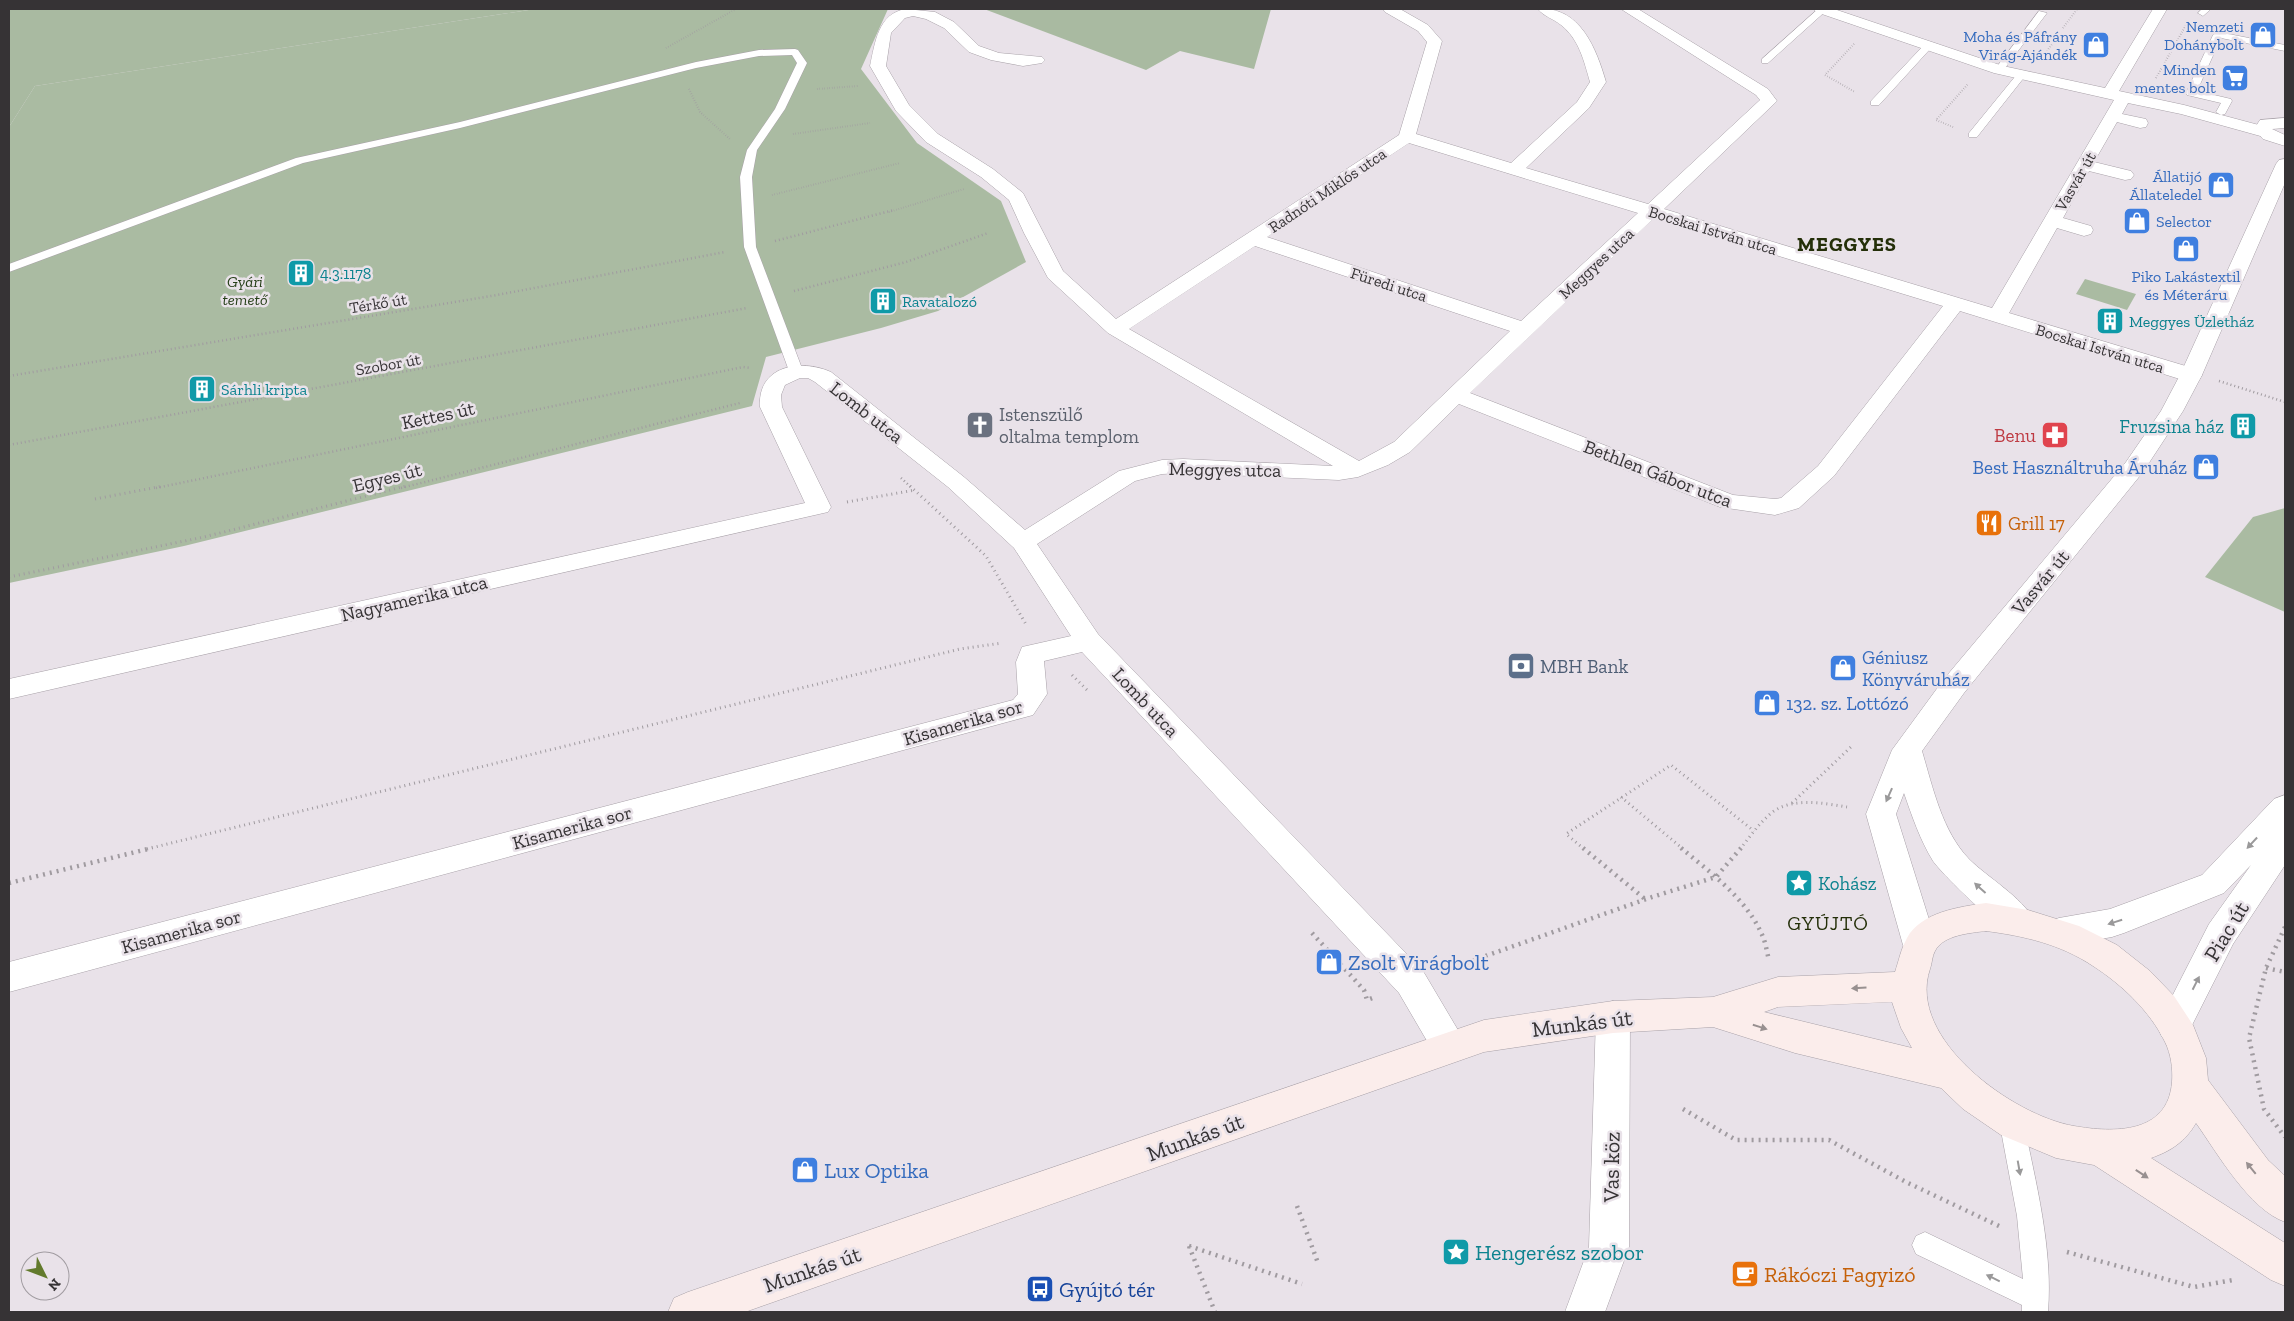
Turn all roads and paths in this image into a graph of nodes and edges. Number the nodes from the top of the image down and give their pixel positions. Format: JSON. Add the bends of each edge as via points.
{"nodes":[{"id":1,"x":1390,"y":9,"type":"edge"},
{"id":2,"x":1545,"y":9,"type":"edge"},
{"id":3,"x":1628,"y":9,"type":"edge"},
{"id":4,"x":1822,"y":9,"type":"edge"},
{"id":5,"x":2160,"y":9,"type":"edge"},
{"id":6,"x":2042,"y":13,"type":"dead end"},
{"id":7,"x":2186,"y":24,"type":"dead end"},
{"id":8,"x":1854,"y":44,"type":"dead end"},
{"id":9,"x":1928,"y":46,"type":"junction"},
{"id":10,"x":2285,"y":48,"type":"edge"},
{"id":11,"x":1037,"y":60,"type":"dead end"},
{"id":12,"x":1765,"y":61,"type":"dead end"},
{"id":13,"x":677,"y":70,"type":"junction"},
{"id":14,"x":1999,"y":70,"type":"junction"},
{"id":15,"x":2022,"y":75,"type":"junction"},
{"id":16,"x":2153,"y":82,"type":"dead end"},
{"id":17,"x":1968,"y":83,"type":"dead end"},
{"id":18,"x":862,"y":85,"type":"dead end"},
{"id":19,"x":789,"y":92,"type":"junction"},
{"id":20,"x":2116,"y":95,"type":"junction"},
{"id":21,"x":1875,"y":103,"type":"joint"},
{"id":22,"x":2221,"y":112,"type":"dead end"},
{"id":23,"x":2112,"y":116,"type":"junction"},
{"id":24,"x":870,"y":123,"type":"dead end"},
{"id":25,"x":2140,"y":123,"type":"dead end"},
{"id":26,"x":2277,"y":128,"type":"edge"},
{"id":27,"x":1973,"y":136,"type":"joint"},
{"id":28,"x":1407,"y":137,"type":"junction"},
{"id":29,"x":760,"y":139,"type":"junction"},
{"id":30,"x":750,"y":161,"type":"junction"},
{"id":31,"x":900,"y":163,"type":"dead end"},
{"id":32,"x":2084,"y":165,"type":"junction"},
{"id":33,"x":2284,"y":166,"type":"edge"},
{"id":34,"x":1515,"y":169,"type":"junction"},
{"id":35,"x":2125,"y":175,"type":"dead end"},
{"id":36,"x":996,"y":180,"type":"junction"},
{"id":37,"x":748,"y":201,"type":"junction"},
{"id":38,"x":1652,"y":212,"type":"junction"},
{"id":39,"x":2051,"y":221,"type":"junction"},
{"id":40,"x":2084,"y":230,"type":"dead end"},
{"id":41,"x":988,"y":233,"type":"dead end"},
{"id":42,"x":1254,"y":239,"type":"junction"},
{"id":43,"x":750,"y":247,"type":"junction"},
{"id":44,"x":9,"y":268,"type":"edge"},
{"id":45,"x":771,"y":301,"type":"junction"},
{"id":46,"x":1955,"y":305,"type":"junction"},
{"id":47,"x":1997,"y":317,"type":"junction"},
{"id":48,"x":1116,"y":329,"type":"junction"},
{"id":49,"x":1524,"y":329,"type":"junction"},
{"id":50,"x":791,"y":374,"type":"junction"},
{"id":51,"x":2191,"y":375,"type":"junction"},
{"id":52,"x":9,"y":376,"type":"edge"},
{"id":53,"x":2219,"y":381,"type":"dead end"},
{"id":54,"x":770,"y":395,"type":"junction"},
{"id":55,"x":1455,"y":395,"type":"junction"},
{"id":56,"x":2285,"y":402,"type":"edge"},
{"id":57,"x":9,"y":444,"type":"edge"},
{"id":58,"x":1358,"y":470,"type":"junction"},
{"id":59,"x":956,"y":482,"type":"junction"},
{"id":60,"x":95,"y":499,"type":"dead end"},
{"id":61,"x":819,"y":507,"type":"junction"},
{"id":62,"x":1023,"y":542,"type":"junction"},
{"id":63,"x":9,"y":577,"type":"edge"},
{"id":64,"x":1088,"y":641,"type":"junction"},
{"id":65,"x":1028,"y":662,"type":"junction"},
{"id":66,"x":9,"y":690,"type":"edge"},
{"id":67,"x":1853,"y":745,"type":"dead end"},
{"id":68,"x":1907,"y":750,"type":"junction"},
{"id":69,"x":1621,"y":797,"type":"junction"},
{"id":70,"x":1792,"y":803,"type":"junction"},
{"id":71,"x":1848,"y":807,"type":"dead end"},
{"id":72,"x":2285,"y":807,"type":"edge"},
{"id":73,"x":1754,"y":831,"type":"junction"},
{"id":74,"x":2285,"y":840,"type":"edge"},
{"id":75,"x":1716,"y":877,"type":"junction"},
{"id":76,"x":9,"y":883,"type":"edge"},
{"id":77,"x":1646,"y":899,"type":"junction"},
{"id":78,"x":2017,"y":919,"type":"junction"},
{"id":79,"x":2285,"y":927,"type":"edge"},
{"id":80,"x":2059,"y":932,"type":"junction"},
{"id":81,"x":1920,"y":945,"type":"junction"},
{"id":82,"x":1769,"y":962,"type":"dead end"},
{"id":83,"x":2266,"y":968,"type":"junction"},
{"id":84,"x":2285,"y":972,"type":"edge"},
{"id":85,"x":9,"y":977,"type":"edge"},
{"id":86,"x":1412,"y":982,"type":"junction"},
{"id":87,"x":1908,"y":986,"type":"junction"},
{"id":88,"x":1713,"y":1012,"type":"junction"},
{"id":89,"x":1613,"y":1017,"type":"junction"},
{"id":90,"x":2174,"y":1026,"type":"junction"},
{"id":91,"x":1450,"y":1047,"type":"junction"},
{"id":92,"x":1951,"y":1074,"type":"junction"},
{"id":93,"x":2191,"y":1086,"type":"junction"},
{"id":94,"x":1683,"y":1109,"type":"dead end"},
{"id":95,"x":2011,"y":1120,"type":"junction"},
{"id":96,"x":2285,"y":1137,"type":"edge"},
{"id":97,"x":2101,"y":1148,"type":"junction"},
{"id":98,"x":2285,"y":1203,"type":"edge"},
{"id":99,"x":1297,"y":1206,"type":"dead end"},
{"id":100,"x":2033,"y":1243,"type":"junction"},
{"id":101,"x":1925,"y":1245,"type":"dead end"},
{"id":102,"x":1318,"y":1263,"type":"dead end"},
{"id":103,"x":2285,"y":1266,"type":"edge"},
{"id":104,"x":2240,"y":1278,"type":"dead end"},
{"id":105,"x":1302,"y":1284,"type":"dead end"},
{"id":106,"x":2036,"y":1305,"type":"edge"},
{"id":107,"x":688,"y":1312,"type":"edge"},
{"id":108,"x":1214,"y":1312,"type":"edge"},
{"id":109,"x":1585,"y":1312,"type":"edge"}],
"edges":[{"from":1,"to":28,"type":"street","name":"Radnóti Miklós utca","via":[[1424,28],[1435,41]]},
{"from":2,"to":34,"type":"street","via":[[1571,24],[1589,50],[1598,82],[1583,105]]},
{"from":3,"to":38,"type":"street","name":"Meggyes utca","via":[[1762,92],[1769,101]]},
{"from":4,"to":9,"type":"street"},
{"from":4,"to":12,"type":"lane"},
{"from":5,"to":20,"type":"street","name":"Vasvár út"},
{"from":6,"to":14,"type":"lane"},
{"from":7,"to":16,"type":"path"},
{"from":8,"to":21,"type":"path","via":[[1825,75]]},
{"from":9,"to":14,"type":"street"},
{"from":9,"to":21,"type":"lane"},
{"from":10,"to":22,"type":"lane","via":[[2218,34],[2191,93],[2227,101]]},
{"from":11,"to":36,"type":"street","via":[[1010,60],[974,49],[949,25],[930,15],[900,14],[884,32],[878,66],[902,108],[932,138]]},
{"from":13,"to":19,"type":"lane","via":[[759,53],[794,52],[802,62]]},
{"from":13,"to":30,"type":"path","via":[[689,87],[694,106]]},
{"from":13,"to":44,"type":"lane","via":[[460,125],[300,160]]},
{"from":14,"to":15,"type":"street"},
{"from":15,"to":20,"type":"street"},
{"from":15,"to":27,"type":"lane"},
{"from":17,"to":27,"type":"path","via":[[1936,120]]},
{"from":18,"to":19,"type":"path"},
{"from":19,"to":29,"type":"lane"},
{"from":20,"to":23,"type":"street","name":"Vasvár út"},
{"from":20,"to":26,"type":"street"},
{"from":23,"to":25,"type":"street"},
{"from":23,"to":32,"type":"street","name":"Vasvár út"},
{"from":24,"to":29,"type":"path"},
{"from":26,"to":33,"type":"street","name":"Vasvár út","via":[[2278,148]]},
{"from":28,"to":34,"type":"street","name":"Bocskai István utca"},
{"from":28,"to":42,"type":"street","name":"Radnóti Miklós utca"},
{"from":29,"to":30,"type":"lane","via":[[752,150]]},
{"from":30,"to":37,"type":"lane","via":[[746,178]]},
{"from":31,"to":37,"type":"path"},
{"from":32,"to":35,"type":"street"},
{"from":32,"to":39,"type":"street","name":"Vasvár út"},
{"from":33,"to":51,"type":"street","name":"Vasvár út"},
{"from":34,"to":38,"type":"street","name":"Bocskai István utca"},
{"from":36,"to":43,"type":"path","name":"Térkő út","via":[[892,211]]},
{"from":36,"to":48,"type":"street","via":[[1017,197],[1055,274]]},
{"from":37,"to":43,"type":"lane"},
{"from":38,"to":46,"type":"street","name":"Bocskai István utca"},
{"from":38,"to":49,"type":"street","name":"Meggyes utca"},
{"from":39,"to":40,"type":"street"},
{"from":39,"to":47,"type":"street","name":"Vasvár út"},
{"from":41,"to":45,"type":"path","name":"Szobor út","via":[[906,262]]},
{"from":42,"to":48,"type":"street","name":"Radnóti Miklós utca"},
{"from":42,"to":49,"type":"street","name":"Füredi utca"},
{"from":43,"to":45,"type":"lane"},
{"from":43,"to":52,"type":"path","name":"Térkő út","via":[[497,295]]},
{"from":45,"to":50,"type":"lane"},
{"from":45,"to":57,"type":"path","name":"Szobor út"},
{"from":46,"to":47,"type":"street","name":"Bocskai István utca"},
{"from":46,"to":55,"type":"street","name":"Bethlen Gábor utca","via":[[1826,471],[1790,502],[1775,508],[1730,502]]},
{"from":47,"to":51,"type":"street","name":"Bocskai István utca"},
{"from":48,"to":58,"type":"street"},
{"from":49,"to":55,"type":"street","name":"Meggyes utca"},
{"from":50,"to":54,"type":"street","via":[[776,380]]},
{"from":50,"to":59,"type":"street","name":"Lomb utca","via":[[812,371],[823,377]]},
{"from":50,"to":60,"type":"path","name":"Kettes út","via":[[743,367]]},
{"from":51,"to":68,"type":"street","name":"Vasvár út","via":[[2135,467],[1954,686]]},
{"from":53,"to":56,"type":"path"},
{"from":54,"to":61,"type":"street","via":[[771,407]]},
{"from":54,"to":63,"type":"path","name":"Egyes út","via":[[204,537]]},
{"from":55,"to":58,"type":"street","name":"Meggyes utca","via":[[1402,446],[1382,460]]},
{"from":58,"to":62,"type":"street","name":"Meggyes utca","via":[[1339,473],[1183,466],[1142,471],[1127,476]]},
{"from":59,"to":61,"type":"path"},
{"from":59,"to":62,"type":"street","name":"Lomb utca"},
{"from":61,"to":66,"type":"street","name":"Nagyamerika utca"},
{"from":62,"to":64,"type":"street","name":"Lomb utca"},
{"from":64,"to":65,"type":"street","via":[[1032,654]]},
{"from":64,"to":86,"type":"street","name":"Lomb utca"},
{"from":65,"to":76,"type":"path","via":[[1021,650],[1010,644],[992,642]]},
{"from":65,"to":85,"type":"street","name":"Kisamerika sor","via":[[1034,693],[1032,701],[1023,708]]},
{"from":67,"to":70,"type":"path"},
{"from":78,"to":68,"type":"street","one_way":true,"via":[[1976,885],[1944,851],[1918,790]]},
{"from":68,"to":81,"type":"street","name":"Vasvár út","one_way":true,"via":[[1880,814]]},
{"from":69,"to":73,"type":"path","via":[[1671,765]]},
{"from":69,"to":75,"type":"path"},
{"from":69,"to":77,"type":"path","via":[[1566,834]]},
{"from":70,"to":71,"type":"path"},
{"from":70,"to":73,"type":"path","via":[[1769,814]]},
{"from":72,"to":80,"type":"street","one_way":true,"via":[[2213,884],[2112,923]]},
{"from":73,"to":75,"type":"path"},
{"from":90,"to":74,"type":"street","name":"Piac út","one_way":true,"via":[[2221,934]]},
{"from":75,"to":77,"type":"path"},
{"from":75,"to":82,"type":"path","via":[[1748,910],[1763,937]]},
{"from":77,"to":86,"type":"path"},
{"from":78,"to":80,"type":"main road"},
{"from":78,"to":81,"type":"main road","via":[[1986,917],[1959,920],[1937,930]]},
{"from":79,"to":83,"type":"path"},
{"from":80,"to":90,"type":"main road","via":[[2113,961],[2158,1003]]},
{"from":81,"to":87,"type":"main road"},
{"from":83,"to":84,"type":"path"},
{"from":83,"to":96,"type":"path","via":[[2249,1038],[2264,1109]]},
{"from":86,"to":91,"type":"street","name":"Lomb utca"},
{"from":87,"to":88,"type":"main road","one_way":true,"via":[[1778,992]]},
{"from":87,"to":92,"type":"main road","via":[[1913,1014],[1928,1044]]},
{"from":88,"to":89,"type":"main road","name":"Munkás út"},
{"from":88,"to":92,"type":"main road","one_way":true,"via":[[1795,1038]]},
{"from":89,"to":91,"type":"main road","name":"Munkás út","via":[[1484,1036]]},
{"from":89,"to":109,"type":"street","name":"Vas köz","via":[[1609,1246]]},
{"from":90,"to":93,"type":"main road","via":[[2188,1057]]},
{"from":91,"to":107,"type":"main road","name":"Munkás út"},
{"from":92,"to":95,"type":"main road","via":[[1978,1099]]},
{"from":93,"to":97,"type":"main road","via":[[2186,1108],[2175,1126],[2155,1139],[2130,1147]]},
{"from":98,"to":93,"type":"main road","one_way":true,"via":[[2255,1173]]},
{"from":94,"to":100,"type":"path","via":[[1736,1140],[1829,1140],[1906,1182]]},
{"from":95,"to":97,"type":"main road","via":[[2056,1140]]},
{"from":95,"to":100,"type":"lane","one_way":true},
{"from":97,"to":103,"type":"main road","one_way":true},
{"from":99,"to":102,"type":"path"},
{"from":100,"to":104,"type":"path","via":[[2194,1287]]},
{"from":100,"to":106,"type":"lane"},
{"from":106,"to":101,"type":"lane","one_way":true},
{"from":105,"to":108,"type":"path","via":[[1189,1246]]}]}
